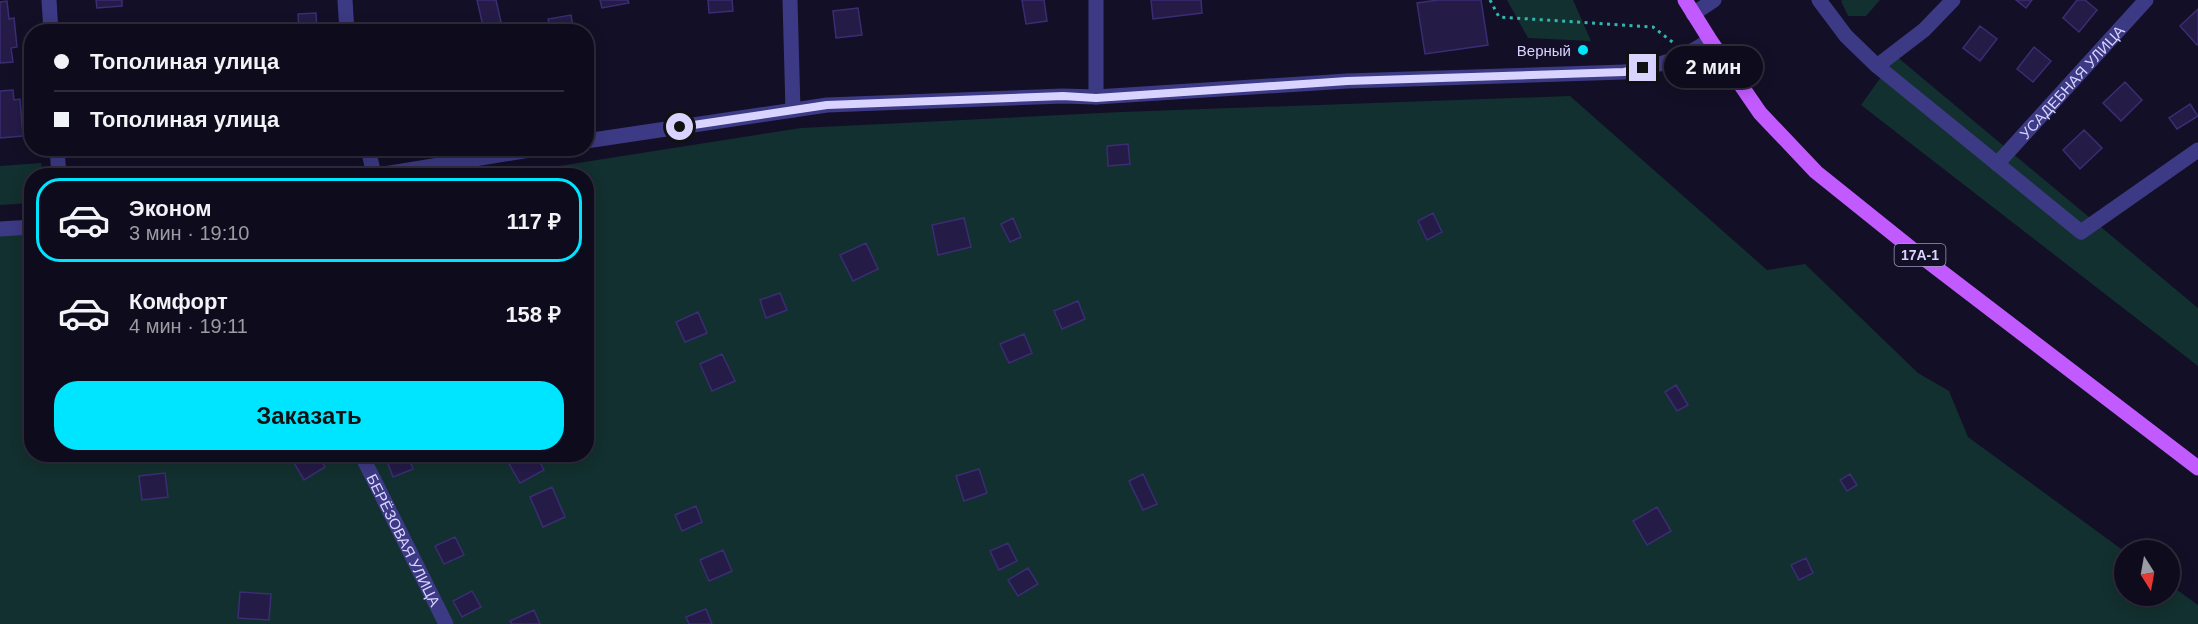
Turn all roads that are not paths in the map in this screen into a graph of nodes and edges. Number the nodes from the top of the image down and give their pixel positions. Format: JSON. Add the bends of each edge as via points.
{"nodes":[{"id":1,"x":49,"y":0,"type":"edge"},
{"id":2,"x":345,"y":0,"type":"edge"},
{"id":3,"x":790,"y":0,"type":"edge"},
{"id":4,"x":1096,"y":0,"type":"edge"},
{"id":5,"x":1714,"y":0,"type":"edge"},
{"id":6,"x":1819,"y":0,"type":"edge"},
{"id":7,"x":1953,"y":0,"type":"edge"},
{"id":8,"x":2146,"y":0,"type":"edge"},
{"id":9,"x":1689,"y":7,"type":"edge"},
{"id":10,"x":50,"y":24,"type":"edge"},
{"id":11,"x":346,"y":24,"type":"edge"},
{"id":12,"x":1710,"y":40,"type":"junction"},
{"id":13,"x":1877,"y":66,"type":"junction"},
{"id":14,"x":1096,"y":98,"type":"junction"},
{"id":15,"x":793,"y":110,"type":"junction"},
{"id":16,"x":594,"y":140,"type":"edge"},
{"id":17,"x":2198,"y":150,"type":"edge"},
{"id":18,"x":492,"y":156,"type":"edge"},
{"id":19,"x":1997,"y":164,"type":"junction"},
{"id":20,"x":417,"y":168,"type":"edge"},
{"id":21,"x":24,"y":228,"type":"edge"},
{"id":22,"x":0,"y":229,"type":"edge"},
{"id":23,"x":365,"y":462,"type":"edge"},
{"id":24,"x":2198,"y":468,"type":"edge"},
{"id":25,"x":446,"y":624,"type":"edge"}],
"edges":[{"from":1,"to":10,"type":"street"},
{"from":2,"to":11,"type":"street"},
{"from":3,"to":15,"type":"street"},
{"from":4,"to":14,"type":"street"},
{"from":5,"to":9,"type":"street"},
{"from":6,"to":13,"type":"street","via":[[1846,36]]},
{"from":7,"to":13,"type":"street","via":[[1924,30]]},
{"from":8,"to":19,"type":"street","name":"УСАДЕБНАЯ УЛИЦА"},
{"from":9,"to":12,"type":"main road","number":"17А-1"},
{"from":12,"to":14,"type":"street","via":[[1688,55],[1624,72],[1347,81]]},
{"from":12,"to":24,"type":"main road","number":"17А-1","via":[[1761,113],[1816,172]]},
{"from":13,"to":19,"type":"street"},
{"from":14,"to":15,"type":"street","via":[[827,105]]},
{"from":15,"to":16,"type":"street"},
{"from":17,"to":19,"type":"street","via":[[2081,232]]},
{"from":18,"to":20,"type":"street"},
{"from":21,"to":22,"type":"street"},
{"from":23,"to":25,"type":"street","name":"БЕРЁЗОВАЯ УЛИЦА"}]}
